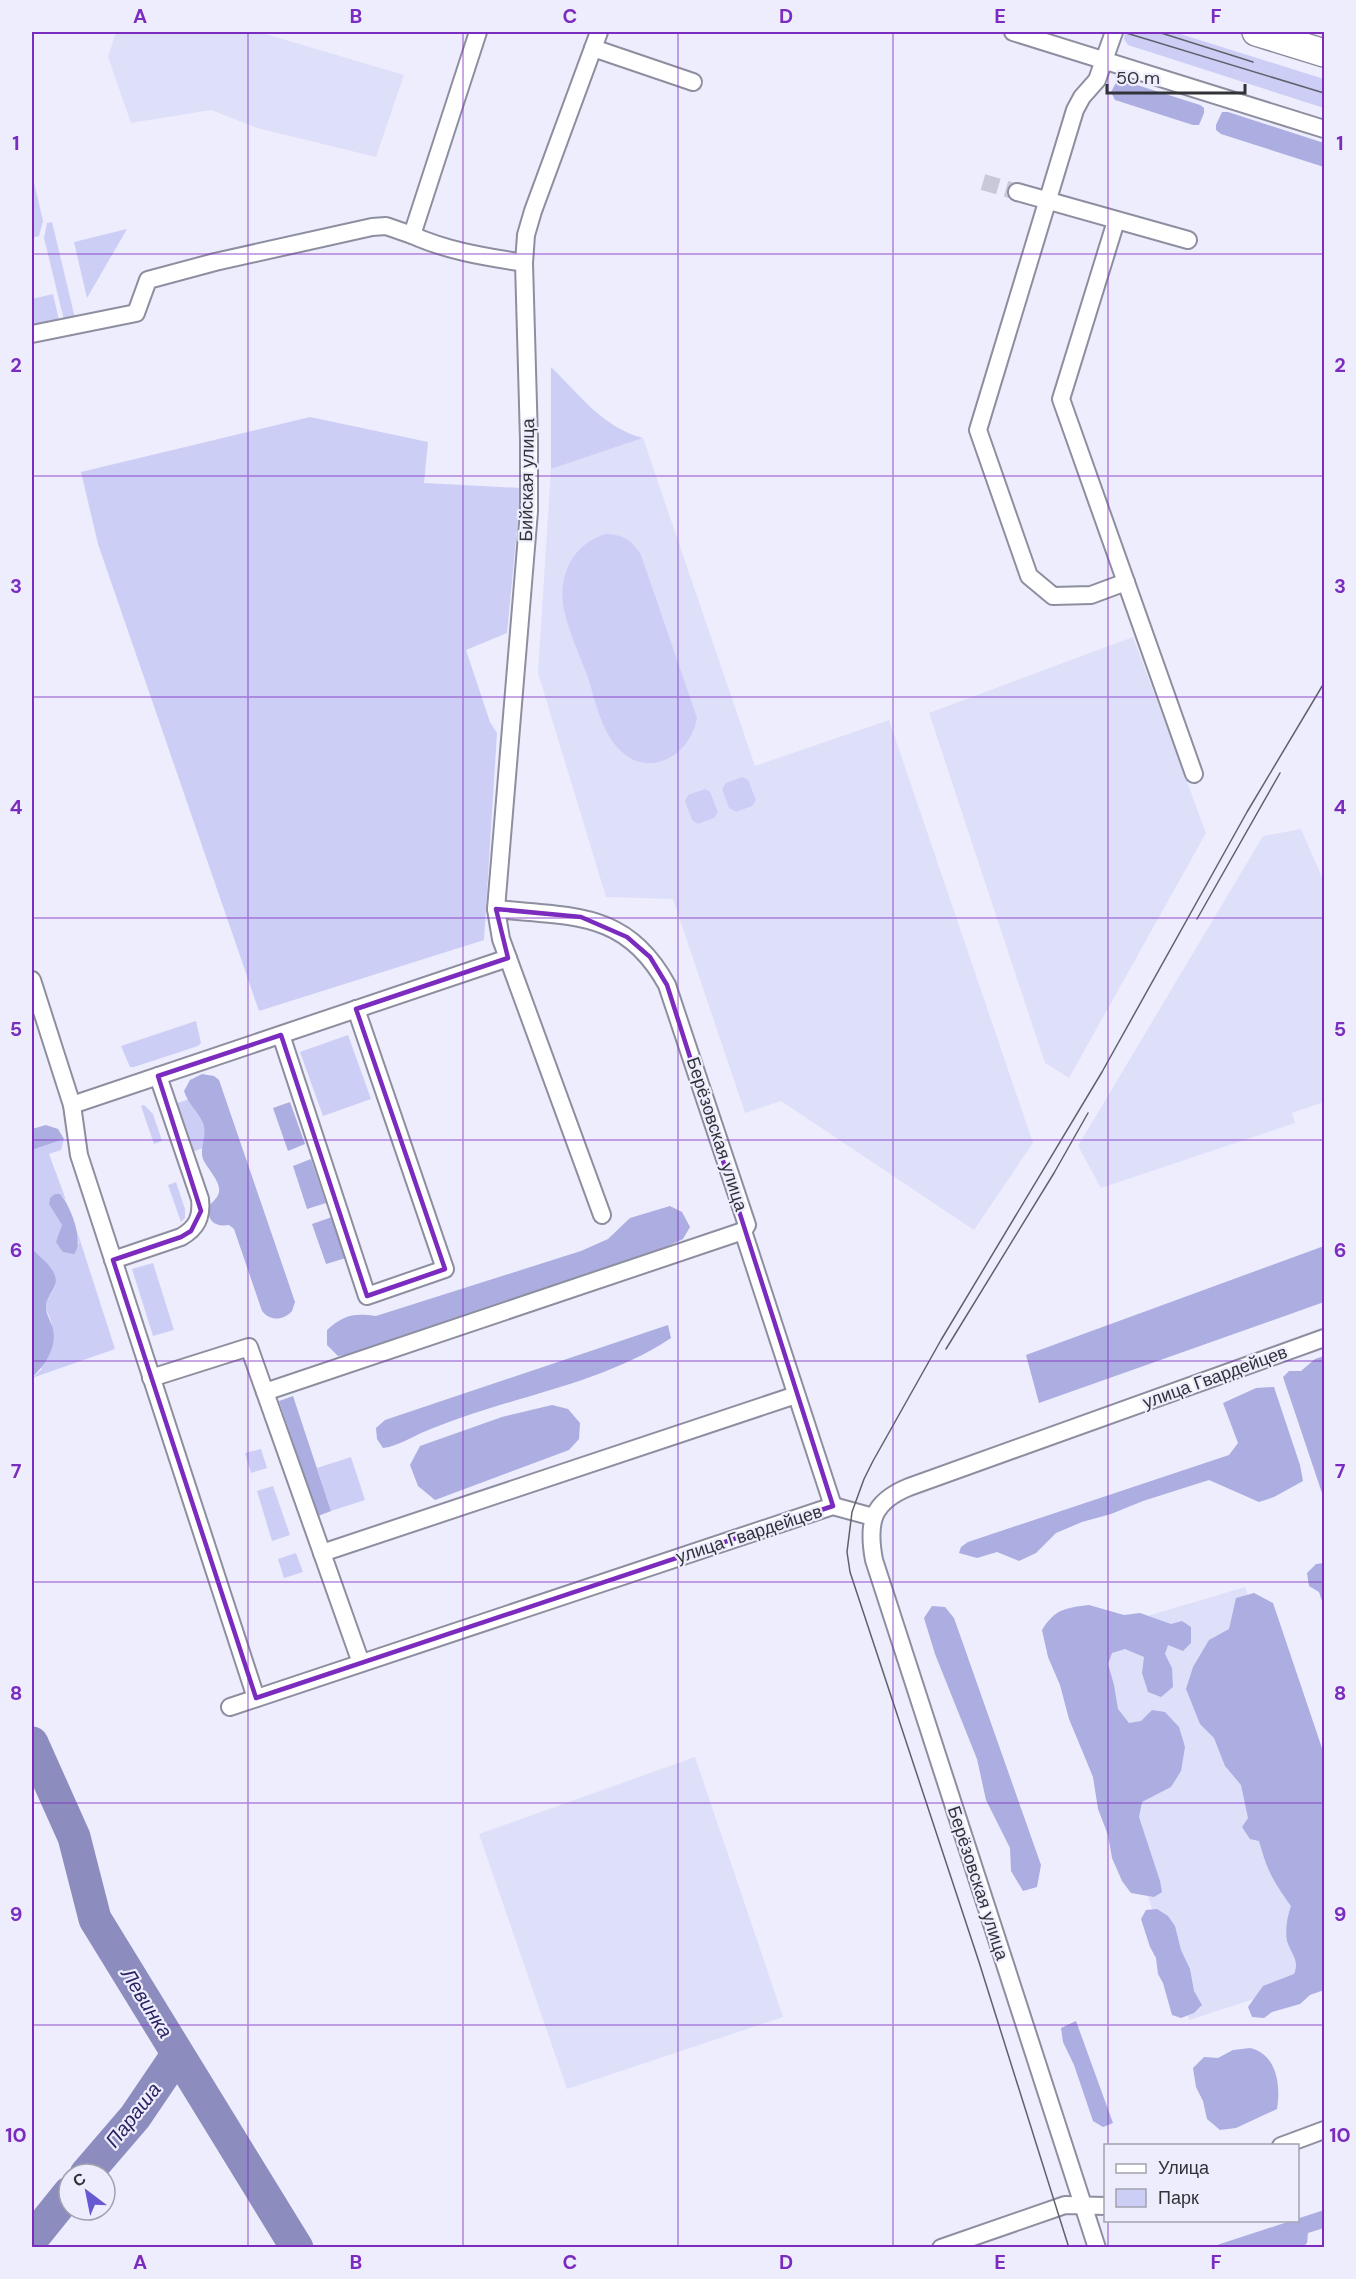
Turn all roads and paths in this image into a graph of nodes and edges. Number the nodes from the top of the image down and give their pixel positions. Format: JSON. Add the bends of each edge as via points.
{"nodes":[{"id":1,"x":478,"y":32,"type":"edge"},
{"id":2,"x":599,"y":32,"type":"edge"},
{"id":3,"x":1013,"y":32,"type":"edge"},
{"id":4,"x":1114,"y":32,"type":"edge"},
{"id":5,"x":1256,"y":32,"type":"edge"},
{"id":6,"x":593,"y":48,"type":"junction"},
{"id":7,"x":1324,"y":53,"type":"edge"},
{"id":8,"x":1105,"y":62,"type":"junction"},
{"id":9,"x":693,"y":82,"type":"dead end"},
{"id":10,"x":1324,"y":129,"type":"edge"},
{"id":11,"x":1017,"y":192,"type":"tunnel mouth"},
{"id":12,"x":1048,"y":201,"type":"junction"},
{"id":13,"x":1116,"y":221,"type":"junction"},
{"id":14,"x":412,"y":235,"type":"junction"},
{"id":15,"x":1188,"y":240,"type":"dead end"},
{"id":16,"x":524,"y":263,"type":"junction"},
{"id":17,"x":32,"y":334,"type":"edge"},
{"id":18,"x":1126,"y":582,"type":"junction"},
{"id":19,"x":1194,"y":774,"type":"dead end"},
{"id":20,"x":496,"y":909,"type":"junction"},
{"id":21,"x":508,"y":958,"type":"junction"},
{"id":22,"x":32,"y":980,"type":"edge"},
{"id":23,"x":356,"y":1009,"type":"junction"},
{"id":24,"x":281,"y":1035,"type":"junction"},
{"id":25,"x":158,"y":1076,"type":"junction"},
{"id":26,"x":72,"y":1105,"type":"junction"},
{"id":27,"x":602,"y":1215,"type":"dead end"},
{"id":28,"x":743,"y":1231,"type":"junction"},
{"id":29,"x":112,"y":1260,"type":"junction"},
{"id":30,"x":1324,"y":1338,"type":"edge"},
{"id":31,"x":152,"y":1378,"type":"junction"},
{"id":32,"x":265,"y":1392,"type":"junction"},
{"id":33,"x":796,"y":1395,"type":"junction"},
{"id":34,"x":833,"y":1506,"type":"junction"},
{"id":35,"x":873,"y":1517,"type":"junction"},
{"id":36,"x":322,"y":1553,"type":"junction"},
{"id":37,"x":361,"y":1664,"type":"junction"},
{"id":38,"x":256,"y":1698,"type":"junction"},
{"id":39,"x":230,"y":1707,"type":"dead end"},
{"id":40,"x":1324,"y":2130,"type":"edge"},
{"id":41,"x":1284,"y":2144,"type":"edge"},
{"id":42,"x":1084,"y":2205,"type":"junction"},
{"id":43,"x":1104,"y":2206,"type":"edge"},
{"id":44,"x":941,"y":2247,"type":"edge"},
{"id":45,"x":1097,"y":2247,"type":"edge"}],
"edges":[{"from":1,"to":14,"type":"street"},
{"from":2,"to":6,"type":"street","name":"Бийская улица"},
{"from":3,"to":8,"type":"street"},
{"from":4,"to":8,"type":"street"},
{"from":5,"to":7,"type":"main road"},
{"from":6,"to":9,"type":"street"},
{"from":6,"to":16,"type":"street","name":"Бийская улица","via":[[533,211]]},
{"from":8,"to":10,"type":"street"},
{"from":8,"to":12,"type":"street","via":[[1097,81],[1075,110]]},
{"from":11,"to":12,"type":"street"},
{"from":12,"to":13,"type":"street"},
{"from":12,"to":18,"type":"street","via":[[978,430],[1029,576],[1053,596],[1091,595]]},
{"from":13,"to":15,"type":"street"},
{"from":13,"to":18,"type":"street","via":[[1061,399]]},
{"from":14,"to":16,"type":"street","via":[[487,257]]},
{"from":14,"to":17,"type":"street","via":[[386,226],[372,227],[215,262],[148,280],[136,313]]},
{"from":16,"to":20,"type":"street","name":"Бийская улица","via":[[529,512]]},
{"from":18,"to":19,"type":"street"},
{"from":20,"to":21,"type":"street","name":"Бийская улица"},
{"from":20,"to":28,"type":"street","name":"Берёзовская улица","via":[[580,917],[605,924],[651,957],[671,996],[747,1225]]},
{"from":21,"to":23,"type":"street"},
{"from":21,"to":27,"type":"street","name":"Бийская улица"},
{"from":22,"to":26,"type":"street"},
{"from":23,"to":24,"type":"street"},
{"from":23,"to":24,"type":"street","via":[[445,1269],[367,1296]]},
{"from":24,"to":25,"type":"street"},
{"from":25,"to":26,"type":"street"},
{"from":25,"to":29,"type":"street","via":[[201,1211],[198,1222],[181,1237]]},
{"from":26,"to":29,"type":"street","via":[[79,1155]]},
{"from":28,"to":32,"type":"street"},
{"from":28,"to":33,"type":"street","name":"Берёзовская улица"},
{"from":29,"to":31,"type":"street"},
{"from":30,"to":35,"type":"street","name":"улица Гвардейцев","via":[[909,1487],[880,1504]]},
{"from":31,"to":32,"type":"street","via":[[249,1347]]},
{"from":31,"to":38,"type":"street"},
{"from":32,"to":36,"type":"street"},
{"from":33,"to":34,"type":"street","name":"Берёзовская улица"},
{"from":33,"to":36,"type":"street"},
{"from":34,"to":35,"type":"street","name":"улица Гвардейцев"},
{"from":34,"to":37,"type":"street","name":"улица Гвардейцев"},
{"from":35,"to":42,"type":"street","name":"Берёзовская улица","via":[[874,1560]]},
{"from":36,"to":37,"type":"street"},
{"from":37,"to":38,"type":"street","name":"улица Гвардейцев"},
{"from":38,"to":39,"type":"street","name":"улица Гвардейцев"},
{"from":40,"to":41,"type":"street"},
{"from":42,"to":43,"type":"street"},
{"from":42,"to":44,"type":"street","via":[[1065,2205]]},
{"from":42,"to":45,"type":"street","name":"Берёзовская улица"}]}
